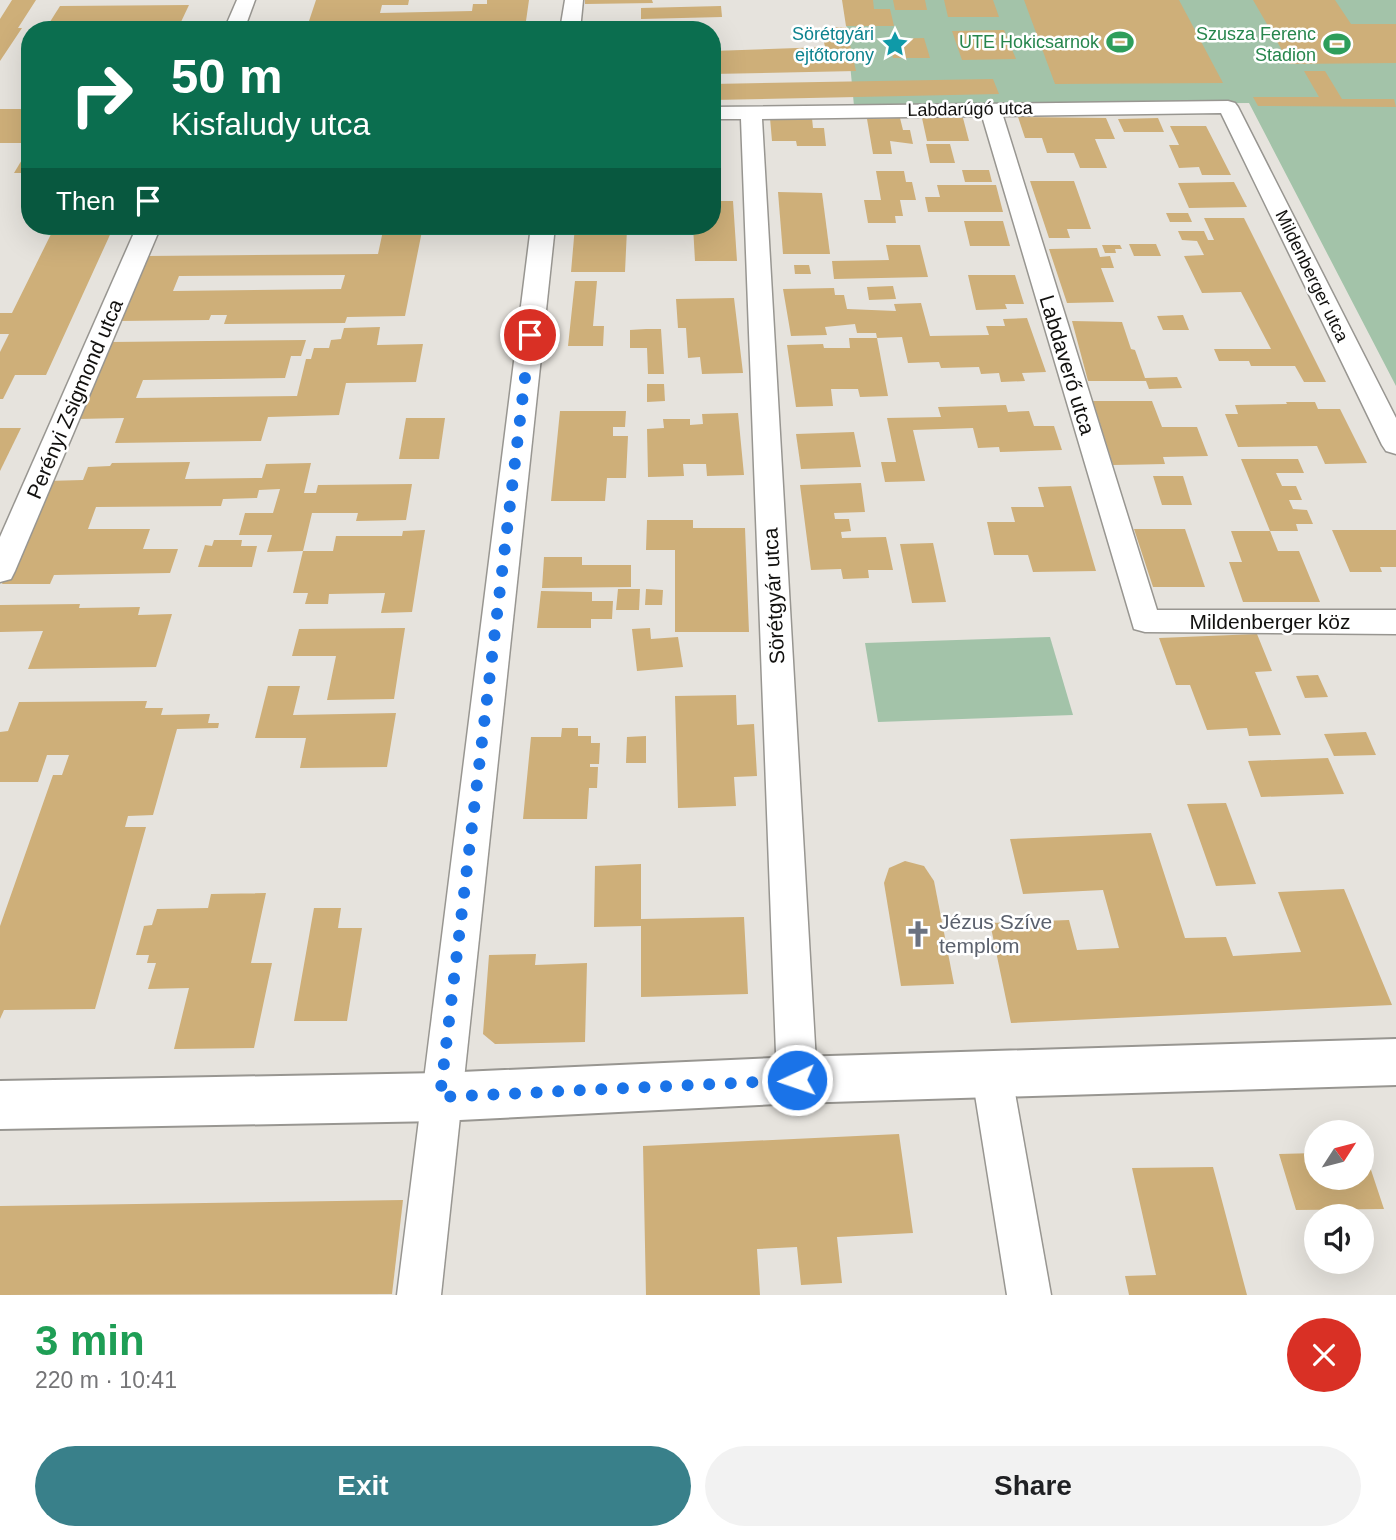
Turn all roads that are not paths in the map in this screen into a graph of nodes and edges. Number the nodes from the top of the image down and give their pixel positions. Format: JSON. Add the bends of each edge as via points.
{"nodes":[{"id":1,"x":247,"y":0,"type":"edge"},
{"id":2,"x":575,"y":0,"type":"edge"},
{"id":3,"x":238,"y":21,"type":"edge"},
{"id":4,"x":572,"y":21,"type":"edge"},
{"id":5,"x":1228,"y":107,"type":"joint"},
{"id":6,"x":990,"y":109,"type":"junction"},
{"id":7,"x":721,"y":113,"type":"edge"},
{"id":8,"x":751,"y":113,"type":"junction"},
{"id":9,"x":145,"y":235,"type":"edge"},
{"id":10,"x":542,"y":235,"type":"edge"},
{"id":11,"x":1396,"y":445,"type":"edge"},
{"id":12,"x":0,"y":571,"type":"edge"},
{"id":13,"x":1144,"y":621,"type":"joint"},
{"id":14,"x":1396,"y":622,"type":"edge"},
{"id":15,"x":1396,"y":1062,"type":"edge"},
{"id":16,"x":992,"y":1076,"type":"junction"},
{"id":17,"x":797,"y":1080,"type":"junction"},
{"id":18,"x":440,"y":1097,"type":"junction"},
{"id":19,"x":0,"y":1105,"type":"edge"},
{"id":20,"x":419,"y":1295,"type":"edge"},
{"id":21,"x":1029,"y":1295,"type":"edge"}],
"edges":[{"from":1,"to":3,"type":"street"},
{"from":2,"to":4,"type":"street"},
{"from":5,"to":6,"type":"street","name":"Labdarúgó utca"},
{"from":5,"to":11,"type":"street","name":"Mildenberger utca"},
{"from":6,"to":8,"type":"street","name":"Labdarúgó utca"},
{"from":6,"to":13,"type":"street","name":"Labdaverő utca"},
{"from":7,"to":8,"type":"street","name":"Labdarúgó utca"},
{"from":8,"to":17,"type":"street","name":"Sörétgyár utca"},
{"from":9,"to":12,"type":"street","name":"Perényi Zsigmond utca"},
{"from":10,"to":18,"type":"street"},
{"from":13,"to":14,"type":"street","name":"Mildenberger köz"},
{"from":15,"to":16,"type":"street"},
{"from":16,"to":17,"type":"street"},
{"from":16,"to":21,"type":"street"},
{"from":17,"to":18,"type":"street"},
{"from":18,"to":19,"type":"street"},
{"from":18,"to":20,"type":"street"}]}
